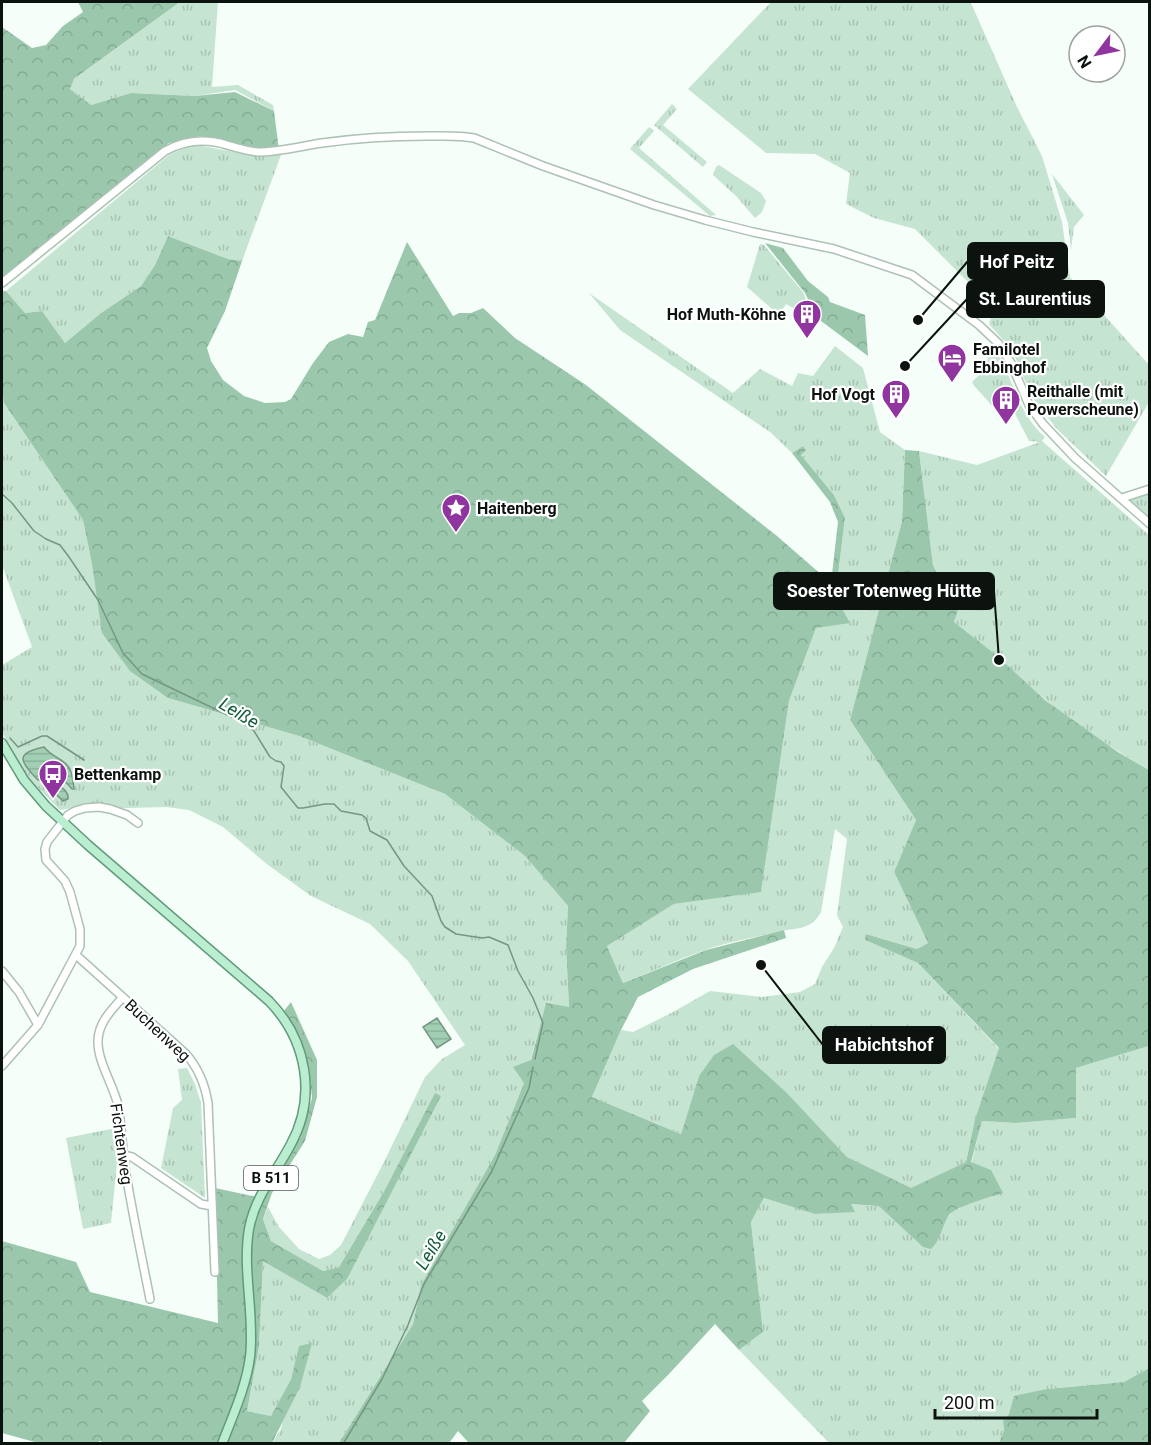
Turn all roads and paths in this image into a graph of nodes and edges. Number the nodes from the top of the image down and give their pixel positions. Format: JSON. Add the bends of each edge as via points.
{"nodes":[{"id":1,"x":2,"y":283,"type":"edge"},
{"id":2,"x":1149,"y":489,"type":"edge"},
{"id":3,"x":1122,"y":500,"type":"junction"},
{"id":4,"x":1149,"y":524,"type":"edge"},
{"id":5,"x":2,"y":743,"type":"edge"},
{"id":6,"x":62,"y":821,"type":"junction"},
{"id":7,"x":138,"y":823,"type":"dead end"},
{"id":8,"x":76,"y":955,"type":"junction"},
{"id":9,"x":2,"y":971,"type":"edge"},
{"id":10,"x":122,"y":998,"type":"junction"},
{"id":11,"x":38,"y":1025,"type":"junction"},
{"id":12,"x":2,"y":1066,"type":"edge"},
{"id":13,"x":123,"y":1155,"type":"junction"},
{"id":14,"x":213,"y":1206,"type":"junction"},
{"id":15,"x":215,"y":1272,"type":"dead end"},
{"id":16,"x":150,"y":1299,"type":"dead end"},
{"id":17,"x":222,"y":1443,"type":"edge"}],
"edges":[{"from":1,"to":3,"type":"street","via":[[165,151],[189,141],[204,140],[264,152],[369,138],[465,136],[662,208],[834,249],[912,275],[998,343],[1029,405],[1043,424],[1074,458]]},
{"from":2,"to":3,"type":"street"},
{"from":3,"to":4,"type":"street"},
{"from":5,"to":6,"type":"main road","number":"B 511","via":[[33,792]]},
{"from":6,"to":7,"type":"street","via":[[75,811],[99,807],[122,813]]},
{"from":6,"to":8,"type":"street","via":[[47,842],[45,854],[69,888],[80,929]]},
{"from":6,"to":17,"type":"main road","number":"B 511","via":[[269,1001],[288,1023],[301,1056],[306,1086],[302,1116],[290,1146],[262,1192],[249,1232],[250,1356]]},
{"from":8,"to":10,"type":"street","name":"Buchenweg"},
{"from":8,"to":11,"type":"street"},
{"from":9,"to":11,"type":"street"},
{"from":10,"to":13,"type":"street","name":"Fichtenweg","via":[[101,1024],[98,1045],[116,1099]]},
{"from":10,"to":14,"type":"street","name":"Buchenweg","via":[[186,1054],[201,1077],[208,1103]]},
{"from":11,"to":12,"type":"street"},
{"from":13,"to":14,"type":"street","via":[[132,1157],[201,1204]]},
{"from":13,"to":16,"type":"street","name":"Fichtenweg"},
{"from":14,"to":15,"type":"street","name":"Buchenweg"}]}
